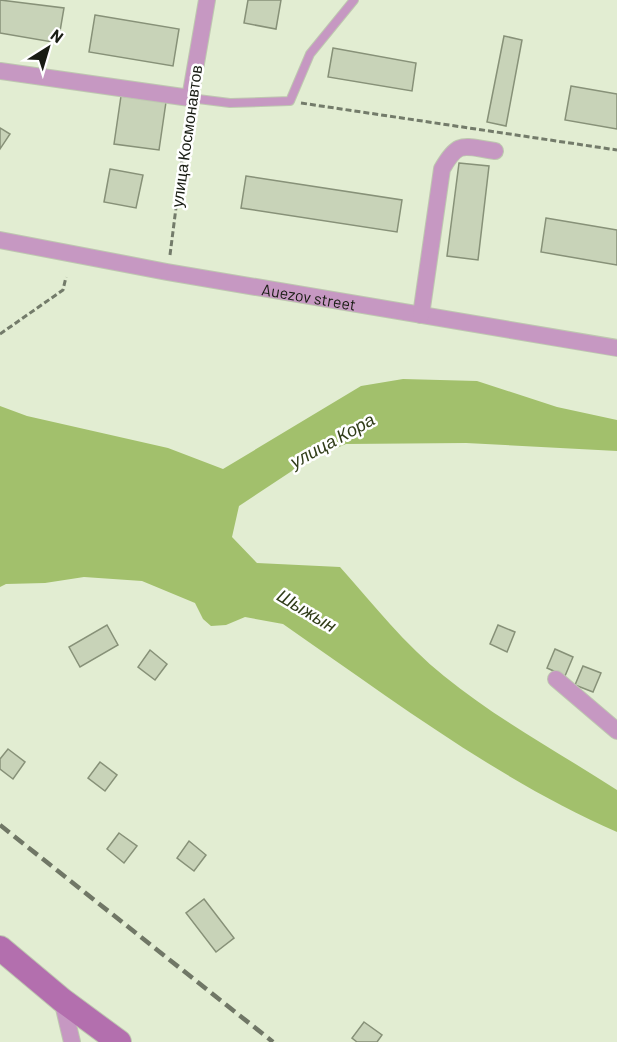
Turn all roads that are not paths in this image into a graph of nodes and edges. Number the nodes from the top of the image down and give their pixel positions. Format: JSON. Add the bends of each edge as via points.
{"nodes":[{"id":1,"x":207,"y":0,"type":"edge"},
{"id":2,"x":354,"y":0,"type":"edge"},
{"id":3,"x":0,"y":71,"type":"edge"},
{"id":4,"x":190,"y":98,"type":"junction"},
{"id":5,"x":495,"y":151,"type":"dead end"},
{"id":6,"x":0,"y":240,"type":"edge"},
{"id":7,"x":421,"y":315,"type":"junction"},
{"id":8,"x":617,"y":348,"type":"edge"},
{"id":9,"x":556,"y":679,"type":"dead end"},
{"id":10,"x":617,"y":731,"type":"edge"},
{"id":11,"x":0,"y":948,"type":"edge"},
{"id":12,"x":62,"y":1000,"type":"junction"},
{"id":13,"x":72,"y":1042,"type":"edge"},
{"id":14,"x":119,"y":1042,"type":"edge"}],
"edges":[{"from":1,"to":4,"type":"street","name":"улица Космонавтов"},
{"from":2,"to":4,"type":"lane","via":[[310,54],[290,101],[238,103]]},
{"from":3,"to":4,"type":"street"},
{"from":5,"to":7,"type":"street","via":[[461,147],[452,151],[442,169]]},
{"from":6,"to":7,"type":"street","name":"Auezov street"},
{"from":7,"to":8,"type":"street","name":"Auezov street"},
{"from":9,"to":10,"type":"street"},
{"from":11,"to":12,"type":"street"},
{"from":12,"to":13,"type":"street"},
{"from":12,"to":14,"type":"street"}]}
